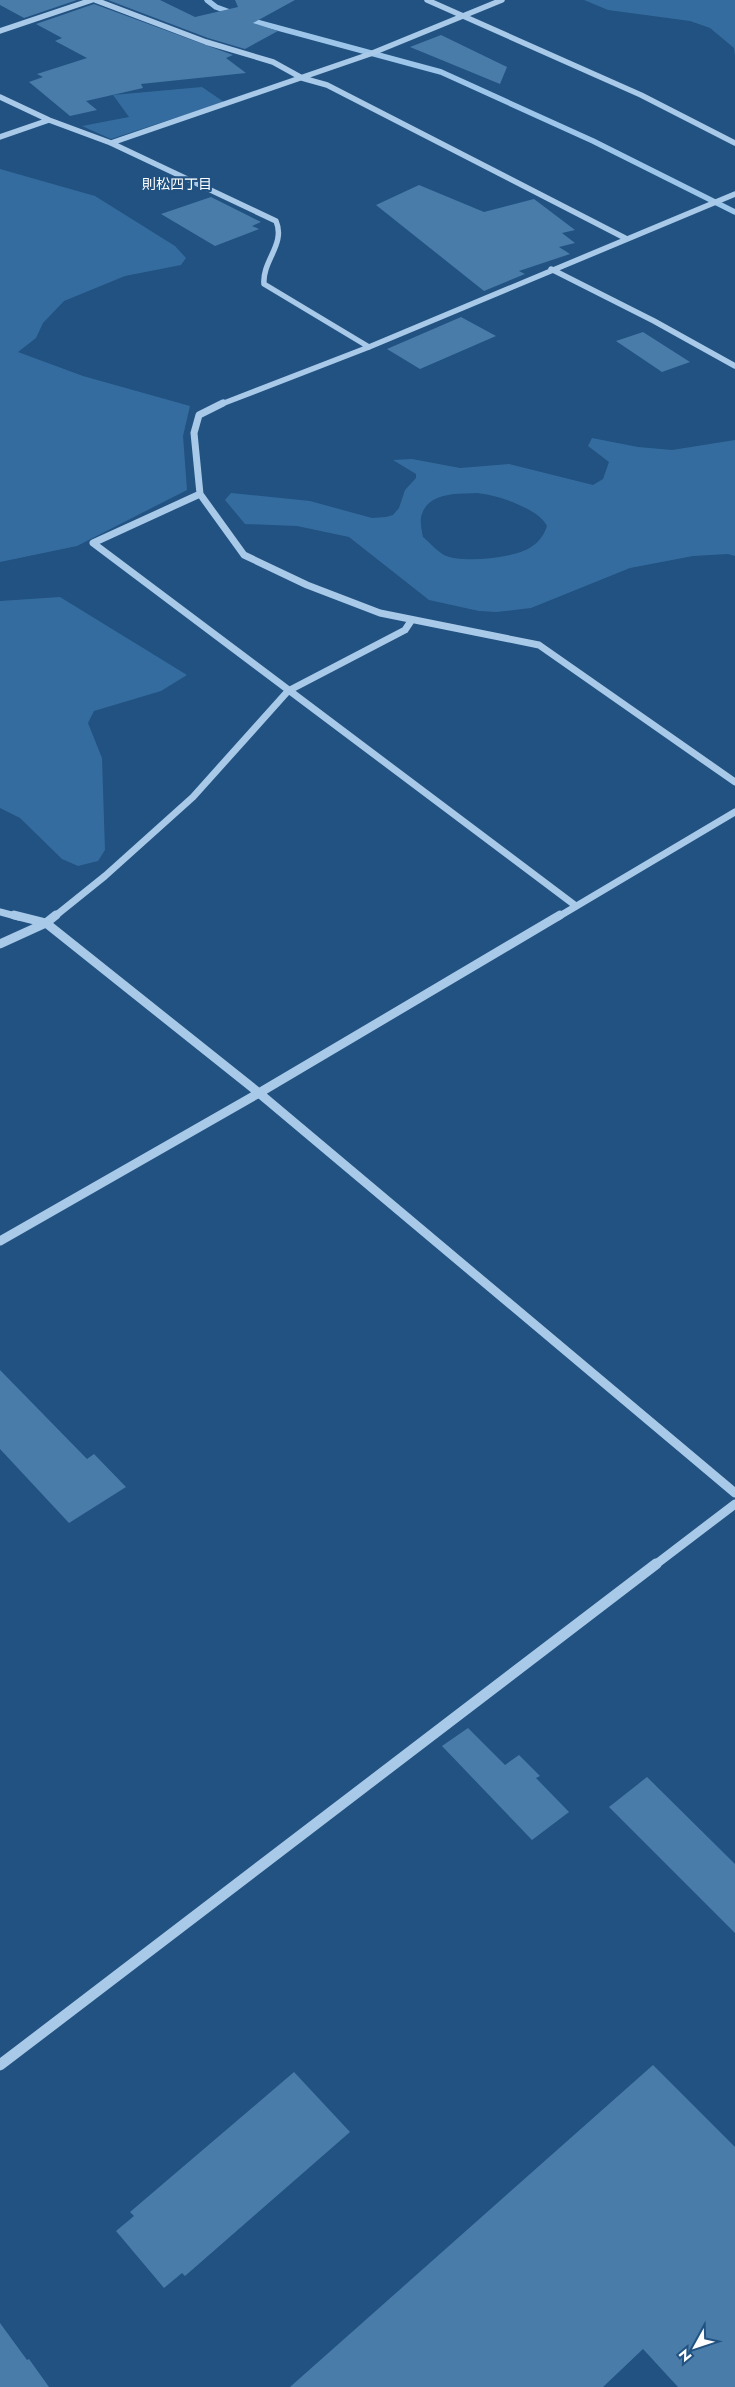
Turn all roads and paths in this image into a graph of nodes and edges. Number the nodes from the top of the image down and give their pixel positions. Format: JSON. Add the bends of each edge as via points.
{"nodes":[{"id":1,"x":94,"y":0,"type":"edge"},
{"id":2,"x":427,"y":0,"type":"edge"},
{"id":3,"x":502,"y":0,"type":"edge"},
{"id":4,"x":462,"y":16,"type":"junction"},
{"id":5,"x":0,"y":31,"type":"edge"},
{"id":6,"x":302,"y":78,"type":"junction"},
{"id":7,"x":0,"y":98,"type":"edge"},
{"id":8,"x":49,"y":120,"type":"junction"},
{"id":9,"x":0,"y":138,"type":"edge"},
{"id":10,"x":111,"y":143,"type":"junction"},
{"id":11,"x":735,"y":143,"type":"edge"},
{"id":12,"x":735,"y":194,"type":"edge"},
{"id":13,"x":625,"y":238,"type":"junction"},
{"id":14,"x":551,"y":269,"type":"junction"},
{"id":15,"x":369,"y":347,"type":"junction"},
{"id":16,"x":735,"y":366,"type":"edge"},
{"id":17,"x":200,"y":494,"type":"junction"},
{"id":18,"x":411,"y":621,"type":"junction"},
{"id":19,"x":288,"y":691,"type":"junction"},
{"id":20,"x":735,"y":782,"type":"edge"},
{"id":21,"x":735,"y":812,"type":"edge"},
{"id":22,"x":576,"y":906,"type":"junction"},
{"id":23,"x":0,"y":912,"type":"edge"},
{"id":24,"x":46,"y":922,"type":"junction"},
{"id":25,"x":0,"y":944,"type":"edge"},
{"id":26,"x":259,"y":1093,"type":"junction"},
{"id":27,"x":0,"y":1241,"type":"edge"},
{"id":28,"x":735,"y":1494,"type":"edge"},
{"id":29,"x":735,"y":1504,"type":"edge"},
{"id":30,"x":0,"y":2065,"type":"edge"}],
"edges":[{"from":1,"to":5,"type":"street"},
{"from":1,"to":6,"type":"street","via":[[206,42],[273,62]]},
{"from":2,"to":4,"type":"street"},
{"from":3,"to":4,"type":"street"},
{"from":4,"to":6,"type":"street"},
{"from":4,"to":11,"type":"street","via":[[641,95]]},
{"from":6,"to":10,"type":"street"},
{"from":6,"to":13,"type":"street","via":[[334,89]]},
{"from":7,"to":8,"type":"street"},
{"from":8,"to":9,"type":"street"},
{"from":8,"to":10,"type":"street"},
{"from":10,"to":15,"type":"street","via":[[276,221],[279,234],[264,275],[264,284]]},
{"from":12,"to":13,"type":"street"},
{"from":13,"to":14,"type":"street"},
{"from":14,"to":15,"type":"street"},
{"from":14,"to":16,"type":"street"},
{"from":15,"to":17,"type":"street","via":[[214,406],[199,415],[194,433],[194,457]]},
{"from":17,"to":18,"type":"street","via":[[244,555],[380,613]]},
{"from":17,"to":19,"type":"street","via":[[93,543]]},
{"from":18,"to":19,"type":"street","via":[[405,630]]},
{"from":18,"to":20,"type":"street","via":[[539,645]]},
{"from":19,"to":22,"type":"street"},
{"from":19,"to":24,"type":"street","via":[[193,797],[105,876]]},
{"from":21,"to":22,"type":"street"},
{"from":22,"to":26,"type":"street"},
{"from":23,"to":24,"type":"street"},
{"from":24,"to":25,"type":"street"},
{"from":24,"to":26,"type":"street"},
{"from":26,"to":27,"type":"street"},
{"from":26,"to":28,"type":"street"},
{"from":29,"to":30,"type":"street"}]}
